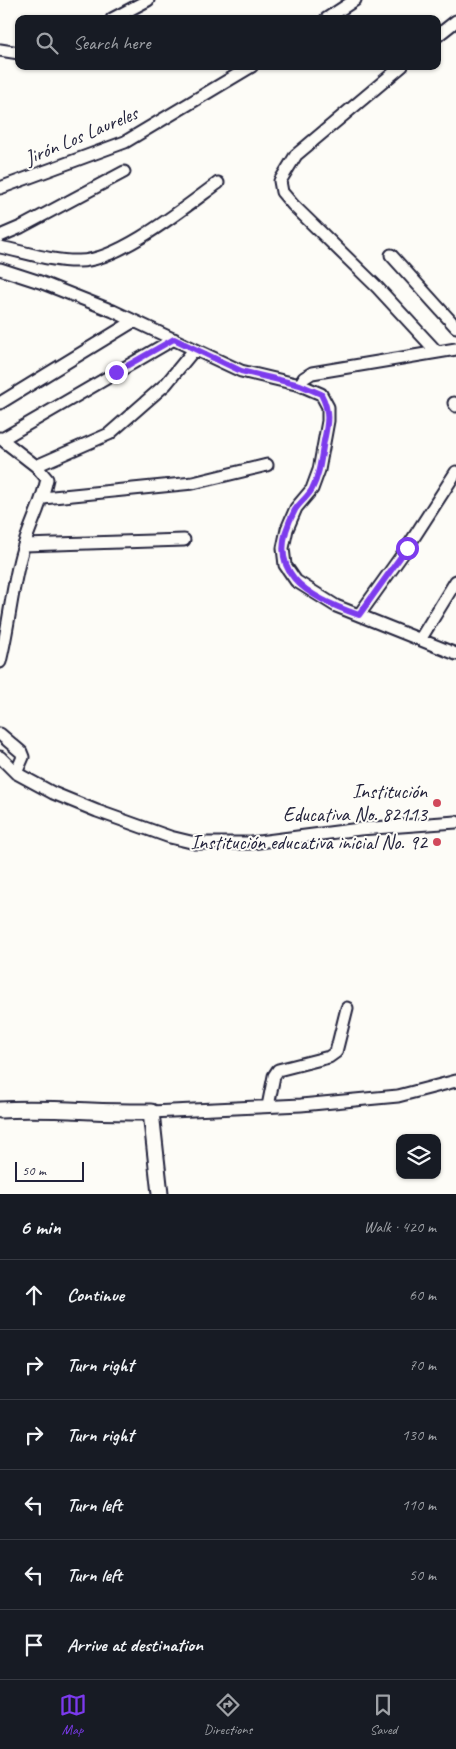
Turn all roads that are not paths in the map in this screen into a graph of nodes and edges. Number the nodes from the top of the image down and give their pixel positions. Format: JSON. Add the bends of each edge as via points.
{"nodes":[{"id":1,"x":148,"y":0,"type":"edge"},
{"id":2,"x":355,"y":0,"type":"edge"},
{"id":3,"x":120,"y":15,"type":"edge"},
{"id":4,"x":332,"y":15,"type":"edge"},
{"id":5,"x":456,"y":21,"type":"edge"},
{"id":6,"x":441,"y":33,"type":"edge"},
{"id":7,"x":0,"y":50,"type":"edge"},
{"id":8,"x":15,"y":52,"type":"edge"},
{"id":9,"x":245,"y":70,"type":"edge"},
{"id":10,"x":397,"y":70,"type":"edge"},
{"id":11,"x":124,"y":172,"type":"dead end"},
{"id":12,"x":218,"y":183,"type":"dead end"},
{"id":13,"x":0,"y":188,"type":"edge"},
{"id":14,"x":0,"y":236,"type":"edge"},
{"id":15,"x":0,"y":247,"type":"edge"},
{"id":16,"x":392,"y":255,"type":"dead end"},
{"id":17,"x":0,"y":269,"type":"edge"},
{"id":18,"x":134,"y":321,"type":"junction"},
{"id":19,"x":456,"y":327,"type":"edge"},
{"id":20,"x":174,"y":339,"type":"junction"},
{"id":21,"x":456,"y":349,"type":"edge"},
{"id":22,"x":194,"y":350,"type":"junction"},
{"id":23,"x":437,"y":352,"type":"junction"},
{"id":24,"x":300,"y":385,"type":"junction"},
{"id":25,"x":0,"y":403,"type":"edge"},
{"id":26,"x":1,"y":439,"type":"edge"},
{"id":27,"x":268,"y":465,"type":"dead end"},
{"id":28,"x":36,"y":466,"type":"junction"},
{"id":29,"x":456,"y":472,"type":"edge"},
{"id":30,"x":43,"y":498,"type":"junction"},
{"id":31,"x":184,"y":540,"type":"dead end"},
{"id":32,"x":24,"y":544,"type":"junction"},
{"id":33,"x":456,"y":581,"type":"edge"},
{"id":34,"x":359,"y":615,"type":"junction"},
{"id":35,"x":420,"y":638,"type":"junction"},
{"id":36,"x":456,"y":654,"type":"edge"},
{"id":37,"x":0,"y":662,"type":"edge"},
{"id":38,"x":0,"y":734,"type":"edge"},
{"id":39,"x":0,"y":757,"type":"edge"},
{"id":40,"x":16,"y":773,"type":"junction"},
{"id":41,"x":456,"y":822,"type":"edge"},
{"id":42,"x":347,"y":1008,"type":"dead end"},
{"id":43,"x":456,"y":1081,"type":"edge"},
{"id":44,"x":268,"y":1106,"type":"junction"},
{"id":45,"x":0,"y":1110,"type":"edge"},
{"id":46,"x":151,"y":1112,"type":"junction"},
{"id":47,"x":160,"y":1194,"type":"edge"}],
"edges":[{"from":1,"to":3,"type":"street"},
{"from":2,"to":4,"type":"street"},
{"from":5,"to":6,"type":"street"},
{"from":7,"to":8,"type":"street"},
{"from":9,"to":13,"type":"street","name":"Jirón Los Laureles","via":[[125,142]]},
{"from":10,"to":23,"type":"street","via":[[296,155],[280,181],[282,192],[293,205],[377,287]]},
{"from":11,"to":14,"type":"street"},
{"from":12,"to":15,"type":"street","via":[[152,228],[100,258],[72,261]]},
{"from":16,"to":19,"type":"street"},
{"from":17,"to":18,"type":"street"},
{"from":18,"to":20,"type":"street"},
{"from":18,"to":25,"type":"street"},
{"from":20,"to":22,"type":"street"},
{"from":20,"to":26,"type":"street"},
{"from":21,"to":23,"type":"street"},
{"from":22,"to":24,"type":"street","via":[[241,371]]},
{"from":22,"to":28,"type":"street","via":[[166,384],[109,434]]},
{"from":23,"to":24,"type":"street","via":[[312,374]]},
{"from":24,"to":34,"type":"street","via":[[321,394],[328,407],[328,421],[320,470],[287,529],[283,548],[285,565],[296,581],[317,596]]},
{"from":26,"to":28,"type":"street"},
{"from":27,"to":30,"type":"street","via":[[194,484]]},
{"from":28,"to":30,"type":"street","via":[[47,479]]},
{"from":29,"to":34,"type":"street"},
{"from":30,"to":32,"type":"street"},
{"from":31,"to":32,"type":"street"},
{"from":32,"to":37,"type":"street"},
{"from":33,"to":35,"type":"street"},
{"from":34,"to":35,"type":"street"},
{"from":35,"to":36,"type":"street"},
{"from":38,"to":40,"type":"street","via":[[21,752],[22,761]]},
{"from":39,"to":40,"type":"street"},
{"from":40,"to":41,"type":"street","via":[[97,811],[195,843],[251,843],[352,830]]},
{"from":42,"to":44,"type":"street","via":[[336,1052],[329,1057],[278,1070]]},
{"from":43,"to":44,"type":"street","via":[[398,1096]]},
{"from":44,"to":46,"type":"street"},
{"from":45,"to":46,"type":"street"},
{"from":46,"to":47,"type":"street"}]}
